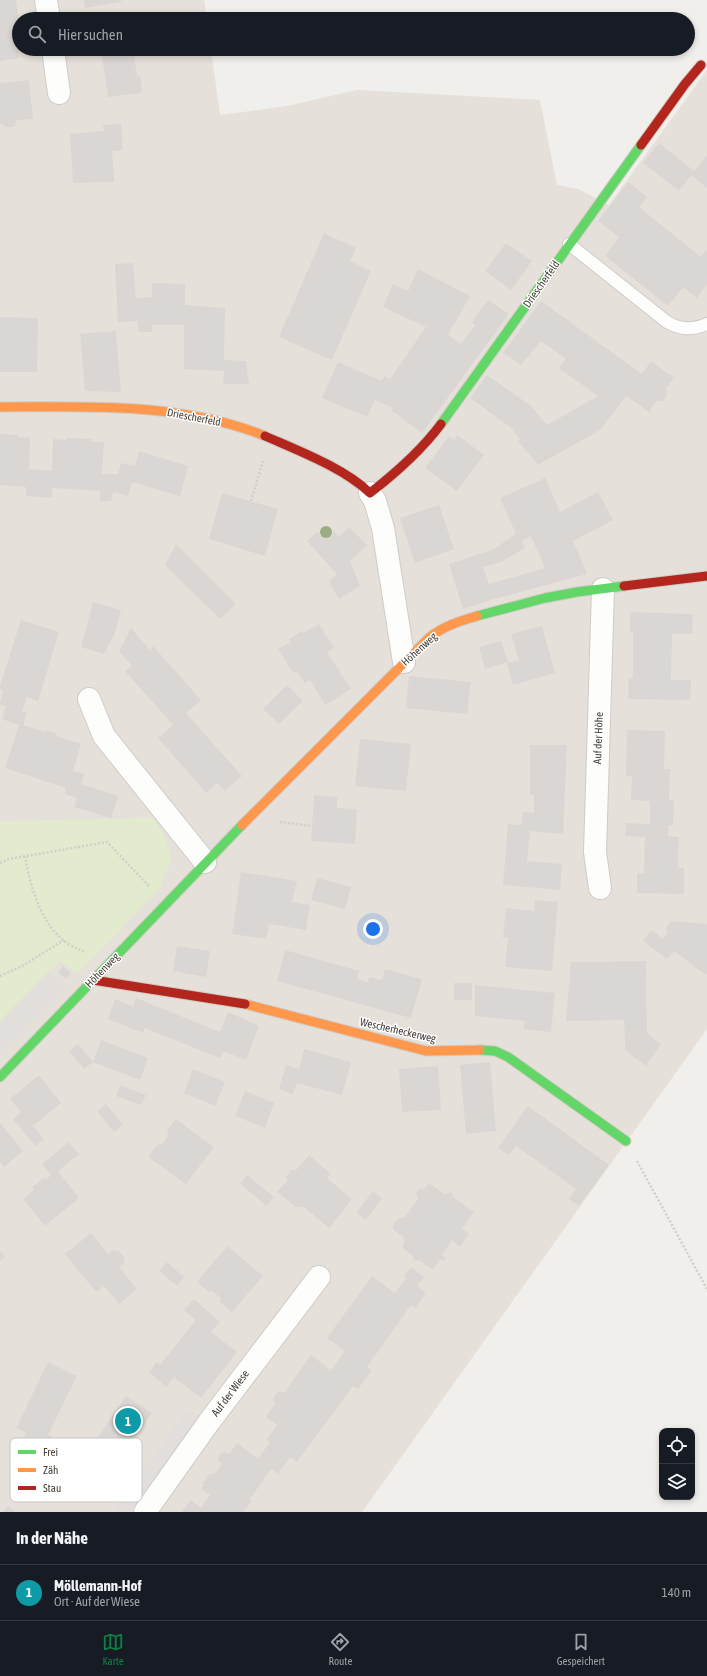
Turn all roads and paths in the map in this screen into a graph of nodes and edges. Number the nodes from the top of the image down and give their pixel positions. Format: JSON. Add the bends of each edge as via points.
{"nodes":[{"id":1,"x":46,"y":0,"type":"edge"},
{"id":2,"x":48,"y":12,"type":"edge"},
{"id":3,"x":54,"y":56,"type":"edge"},
{"id":4,"x":701,"y":65,"type":"dead end"},
{"id":5,"x":59,"y":93,"type":"dead end"},
{"id":6,"x":569,"y":244,"type":"junction"},
{"id":7,"x":707,"y":324,"type":"edge"},
{"id":8,"x":0,"y":407,"type":"edge"},
{"id":9,"x":270,"y":437,"type":"junction"},
{"id":10,"x":370,"y":492,"type":"junction"},
{"id":11,"x":251,"y":501,"type":"dead end"},
{"id":12,"x":707,"y":576,"type":"edge"},
{"id":13,"x":602,"y":589,"type":"junction"},
{"id":14,"x":404,"y":662,"type":"junction"},
{"id":15,"x":89,"y":699,"type":"dead end"},
{"id":16,"x":25,"y":856,"type":"junction"},
{"id":17,"x":205,"y":862,"type":"junction"},
{"id":18,"x":0,"y":863,"type":"edge"},
{"id":19,"x":600,"y":888,"type":"dead end"},
{"id":20,"x":166,"y":903,"type":"junction"},
{"id":21,"x":64,"y":940,"type":"junction"},
{"id":22,"x":110,"y":962,"type":"junction"},
{"id":23,"x":0,"y":976,"type":"edge"},
{"id":24,"x":93,"y":980,"type":"junction"},
{"id":25,"x":0,"y":1077,"type":"edge"},
{"id":26,"x":626,"y":1141,"type":"joint"},
{"id":27,"x":319,"y":1277,"type":"dead end"},
{"id":28,"x":707,"y":1290,"type":"edge"},
{"id":29,"x":145,"y":1512,"type":"edge"}],
"edges":[{"from":1,"to":2,"type":"street"},
{"from":3,"to":5,"type":"street"},
{"from":4,"to":6,"type":"street","name":"Driescherfeld"},
{"from":6,"to":7,"type":"lane","via":[[676,327],[688,329]]},
{"from":6,"to":10,"type":"street","name":"Driescherfeld","via":[[429,440],[401,469]]},
{"from":8,"to":9,"type":"street","name":"Driescherfeld","via":[[154,410],[237,426]]},
{"from":9,"to":10,"type":"street","name":"Driescherfeld","via":[[355,479]]},
{"from":9,"to":11,"type":"path"},
{"from":10,"to":14,"type":"street","name":"Driescherfeld","via":[[382,523]]},
{"from":12,"to":13,"type":"street","name":"Höhenweg"},
{"from":13,"to":14,"type":"street","name":"Höhenweg","via":[[544,598],[463,620],[445,627],[430,637]]},
{"from":13,"to":19,"type":"street","name":"Auf der Höhe","via":[[595,852]]},
{"from":14,"to":17,"type":"street","name":"Höhenweg"},
{"from":15,"to":17,"type":"street","via":[[104,736]]},
{"from":16,"to":18,"type":"path"},
{"from":16,"to":20,"type":"path","via":[[107,842]]},
{"from":16,"to":21,"type":"path","via":[[28,874],[43,914]]},
{"from":17,"to":20,"type":"street","name":"Höhenweg"},
{"from":20,"to":22,"type":"street","name":"Höhenweg"},
{"from":21,"to":22,"type":"path","via":[[75,948]]},
{"from":21,"to":23,"type":"path","via":[[24,965]]},
{"from":22,"to":24,"type":"street","name":"Höhenweg"},
{"from":24,"to":25,"type":"street","name":"Höhenweg"},
{"from":24,"to":26,"type":"street","name":"Wescherheckerweg","via":[[254,1005],[426,1051],[494,1051],[508,1057]]},
{"from":26,"to":28,"type":"path"},
{"from":27,"to":29,"type":"street","name":"Auf der Wiese","via":[[209,1422]]}]}
